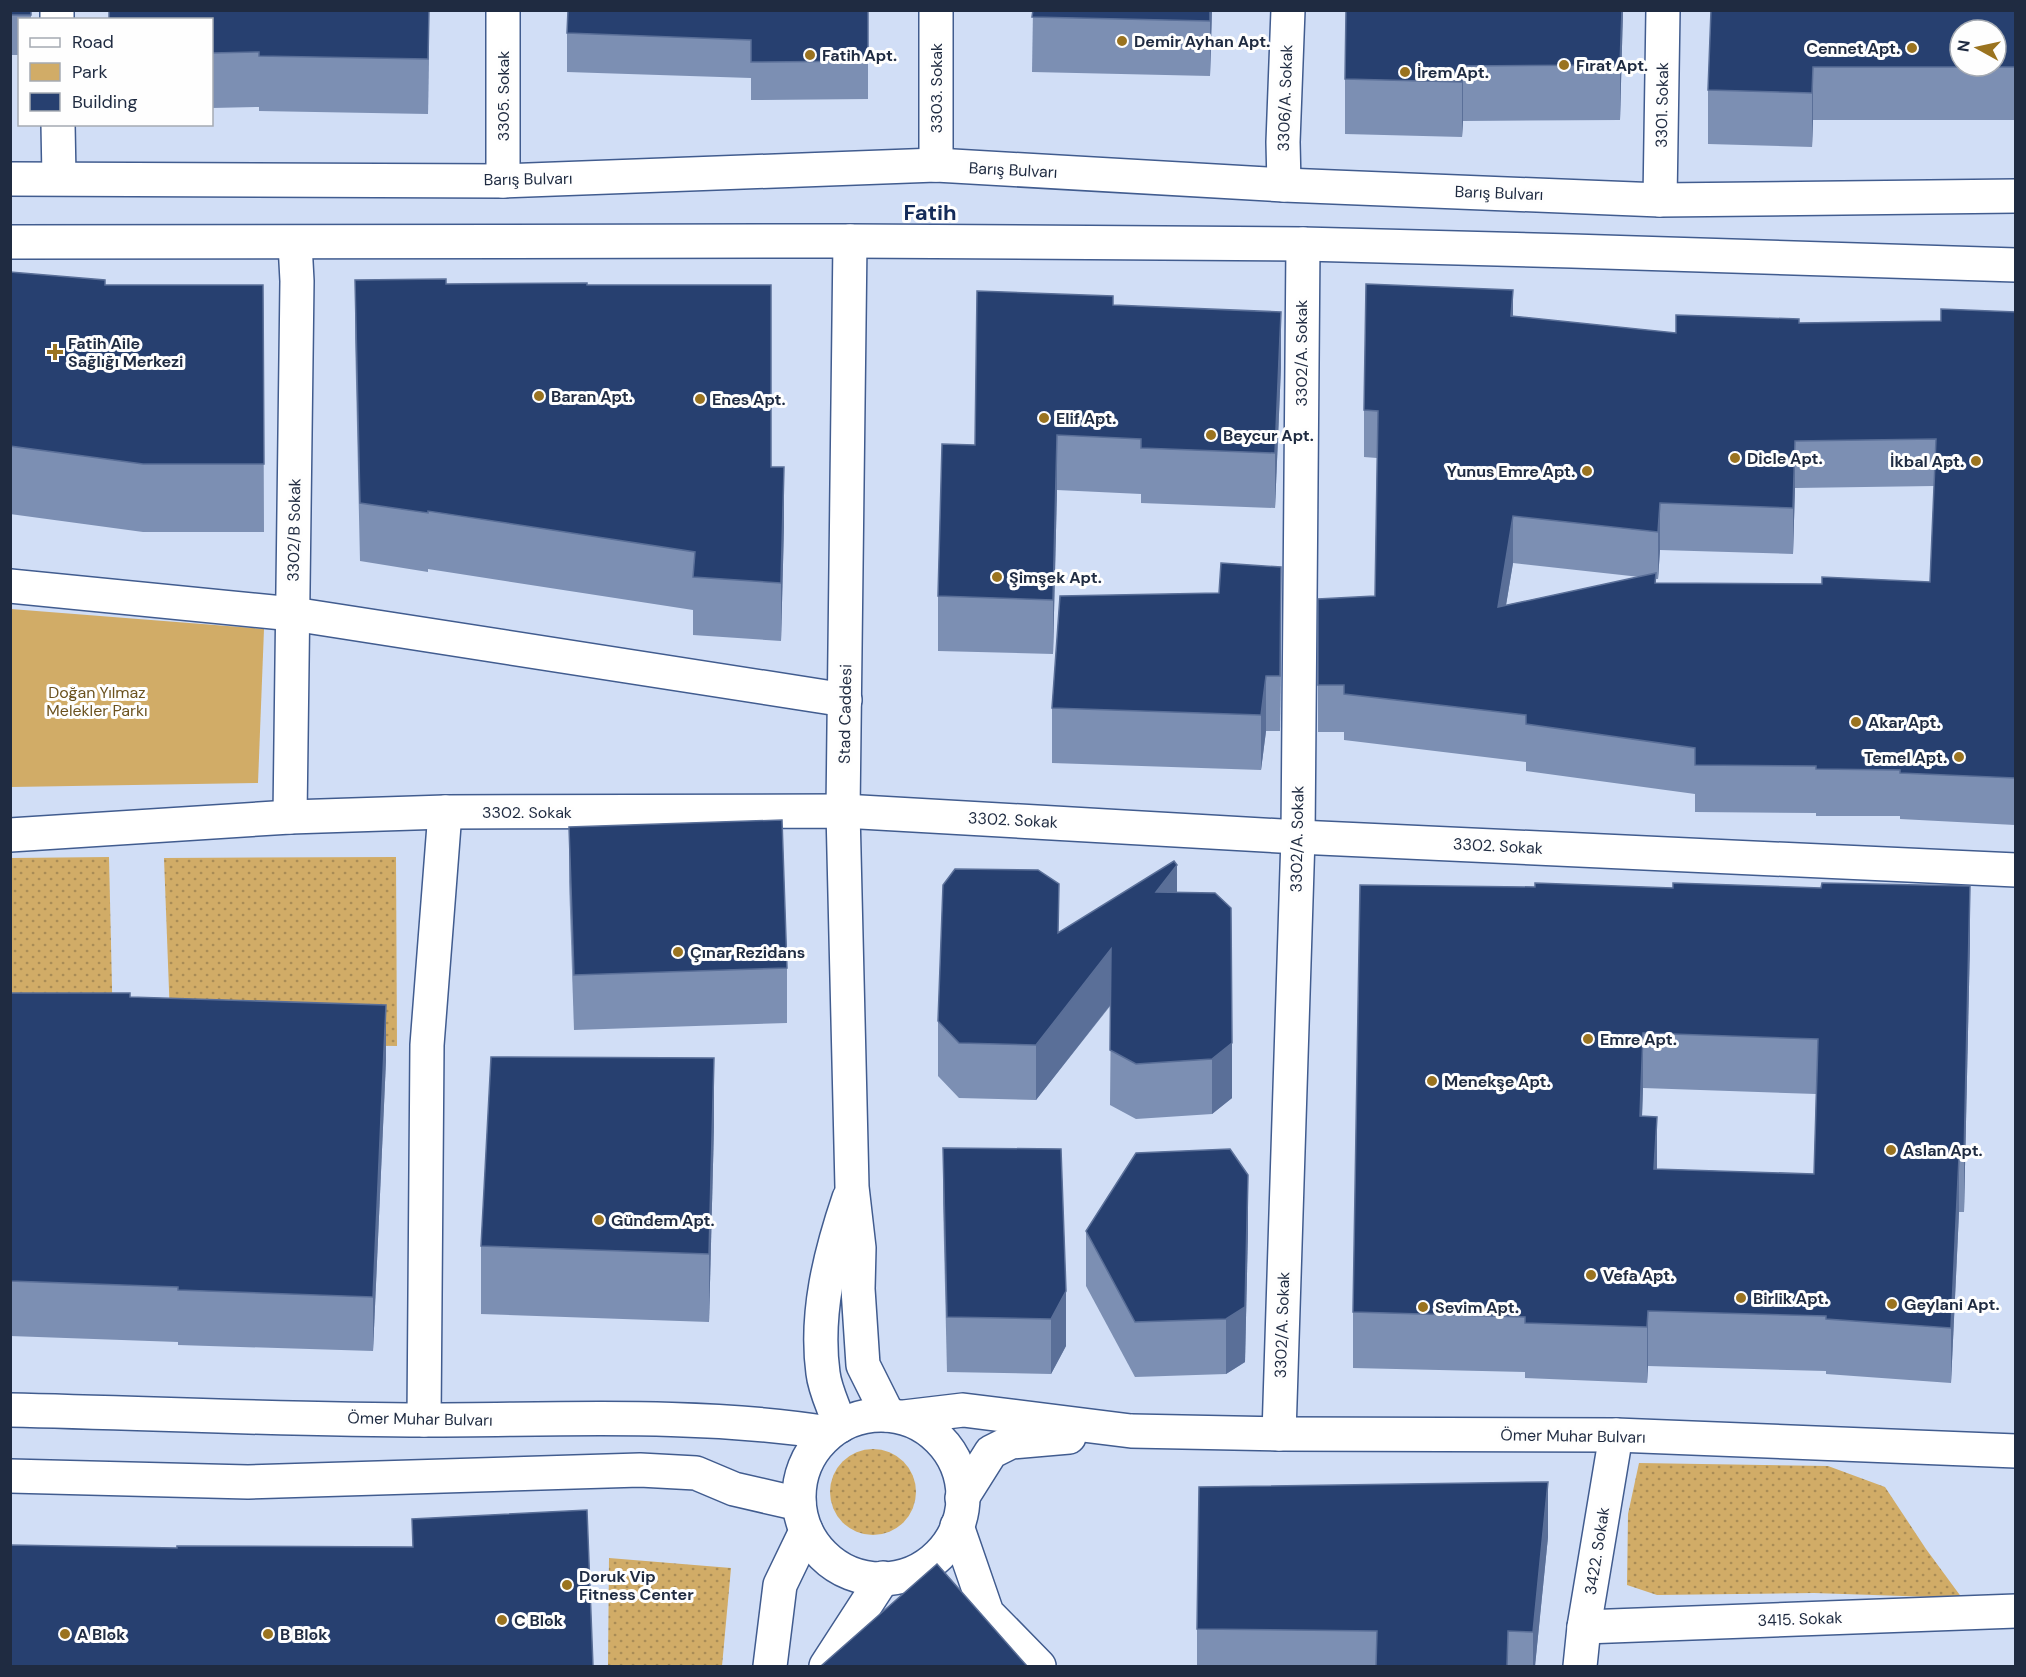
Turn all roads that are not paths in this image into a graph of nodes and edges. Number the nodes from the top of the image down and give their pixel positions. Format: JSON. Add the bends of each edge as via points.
{"nodes":[{"id":1,"x":503,"y":10,"type":"edge"},
{"id":2,"x":936,"y":10,"type":"edge"},
{"id":3,"x":1288,"y":10,"type":"edge"},
{"id":4,"x":1663,"y":10,"type":"edge"},
{"id":5,"x":58,"y":126,"type":"edge"},
{"id":6,"x":936,"y":165,"type":"junction"},
{"id":7,"x":58,"y":178,"type":"junction"},
{"id":8,"x":10,"y":179,"type":"edge"},
{"id":9,"x":503,"y":181,"type":"junction"},
{"id":10,"x":1284,"y":185,"type":"junction"},
{"id":11,"x":2016,"y":196,"type":"edge"},
{"id":12,"x":1660,"y":200,"type":"junction"},
{"id":13,"x":10,"y":242,"type":"edge"},
{"id":14,"x":850,"y":242,"type":"junction"},
{"id":15,"x":295,"y":243,"type":"junction"},
{"id":16,"x":1303,"y":244,"type":"junction"},
{"id":17,"x":2016,"y":265,"type":"edge"},
{"id":18,"x":10,"y":586,"type":"edge"},
{"id":19,"x":293,"y":614,"type":"junction"},
{"id":20,"x":845,"y":700,"type":"junction"},
{"id":21,"x":843,"y":811,"type":"junction"},
{"id":22,"x":445,"y":812,"type":"junction"},
{"id":23,"x":291,"y":817,"type":"junction"},
{"id":24,"x":10,"y":835,"type":"edge"},
{"id":25,"x":1298,"y":837,"type":"junction"},
{"id":26,"x":2016,"y":870,"type":"edge"},
{"id":27,"x":852,"y":1187,"type":"junction"},
{"id":28,"x":10,"y":1410,"type":"edge"},
{"id":29,"x":896,"y":1416,"type":"junction"},
{"id":30,"x":424,"y":1420,"type":"junction"},
{"id":31,"x":835,"y":1429,"type":"junction"},
{"id":32,"x":1131,"y":1431,"type":"junction"},
{"id":33,"x":1279,"y":1434,"type":"junction"},
{"id":34,"x":1616,"y":1435,"type":"junction"},
{"id":35,"x":2016,"y":1451,"type":"edge"},
{"id":36,"x":10,"y":1476,"type":"edge"},
{"id":37,"x":960,"y":1512,"type":"junction"},
{"id":38,"x":802,"y":1517,"type":"junction"},
{"id":39,"x":890,"y":1578,"type":"junction"},
{"id":40,"x":2016,"y":1611,"type":"edge"},
{"id":41,"x":987,"y":1613,"type":"junction"},
{"id":42,"x":1584,"y":1627,"type":"junction"},
{"id":43,"x":770,"y":1666,"type":"edge"},
{"id":44,"x":826,"y":1666,"type":"edge"},
{"id":45,"x":1039,"y":1666,"type":"edge"},
{"id":46,"x":1580,"y":1666,"type":"edge"}],
"edges":[{"from":1,"to":9,"type":"street","name":"3305. Sokak"},
{"from":2,"to":6,"type":"street","name":"3303. Sokak"},
{"from":3,"to":10,"type":"street","name":"3306/A. Sokak"},
{"from":4,"to":12,"type":"street","name":"3301. Sokak"},
{"from":5,"to":7,"type":"street"},
{"from":6,"to":9,"type":"street","name":"Barış Bulvarı"},
{"from":6,"to":10,"type":"street","name":"Barış Bulvarı"},
{"from":7,"to":8,"type":"street","name":"Barış Bulvarı"},
{"from":7,"to":9,"type":"street","name":"Barış Bulvarı"},
{"from":10,"to":12,"type":"street","name":"Barış Bulvarı"},
{"from":11,"to":12,"type":"street","name":"Barış Bulvarı"},
{"from":13,"to":15,"type":"street"},
{"from":14,"to":15,"type":"street"},
{"from":14,"to":16,"type":"street"},
{"from":14,"to":20,"type":"street","name":"Stad Caddesi"},
{"from":15,"to":19,"type":"street","name":"3302/B Sokak"},
{"from":16,"to":17,"type":"street"},
{"from":16,"to":25,"type":"street","name":"3302/A. Sokak"},
{"from":18,"to":19,"type":"street"},
{"from":19,"to":20,"type":"street"},
{"from":19,"to":23,"type":"street","name":"3302/B Sokak"},
{"from":20,"to":21,"type":"street","name":"Stad Caddesi"},
{"from":21,"to":22,"type":"street","name":"3302. Sokak"},
{"from":21,"to":25,"type":"street","name":"3302. Sokak"},
{"from":21,"to":27,"type":"street","name":"Stad Caddesi"},
{"from":22,"to":23,"type":"street","name":"3302. Sokak"},
{"from":22,"to":30,"type":"street","via":[[427,1044]]},
{"from":23,"to":24,"type":"street","name":"3302. Sokak"},
{"from":25,"to":26,"type":"street","name":"3302. Sokak"},
{"from":25,"to":33,"type":"street","name":"3302/A. Sokak"},
{"from":27,"to":29,"type":"street","via":[[859,1248],[863,1365]]},
{"from":27,"to":31,"type":"street","via":[[834,1244],[821,1335],[823,1376]]},
{"from":28,"to":30,"type":"street","name":"Ömer Muhar Bulvarı"},
{"from":29,"to":31,"type":"street","via":[[878,1414],[852,1419]]},
{"from":29,"to":32,"type":"street","via":[[963,1410]]},
{"from":29,"to":37,"type":"street","via":[[928,1429],[947,1447],[959,1472]]},
{"from":30,"to":31,"type":"street","name":"Ömer Muhar Bulvarı","via":[[680,1419]]},
{"from":31,"to":38,"type":"street","via":[[811,1452],[801,1477]]},
{"from":32,"to":33,"type":"street","name":"Ömer Muhar Bulvarı"},
{"from":32,"to":37,"type":"street","via":[[1011,1443],[991,1452]]},
{"from":33,"to":34,"type":"street","name":"Ömer Muhar Bulvarı"},
{"from":34,"to":35,"type":"street","name":"Ömer Muhar Bulvarı"},
{"from":34,"to":42,"type":"street","name":"3422. Sokak"},
{"from":36,"to":38,"type":"street","via":[[248,1482],[640,1470],[696,1473]]},
{"from":37,"to":39,"type":"street","via":[[943,1551],[923,1568]]},
{"from":37,"to":41,"type":"street"},
{"from":38,"to":39,"type":"street","via":[[821,1553],[842,1570],[869,1579]]},
{"from":38,"to":43,"type":"street","via":[[780,1585]]},
{"from":39,"to":41,"type":"street"},
{"from":39,"to":44,"type":"street"},
{"from":40,"to":42,"type":"street","name":"3415. Sokak"},
{"from":41,"to":45,"type":"street"},
{"from":42,"to":46,"type":"street","name":"3422. Sokak"}]}
